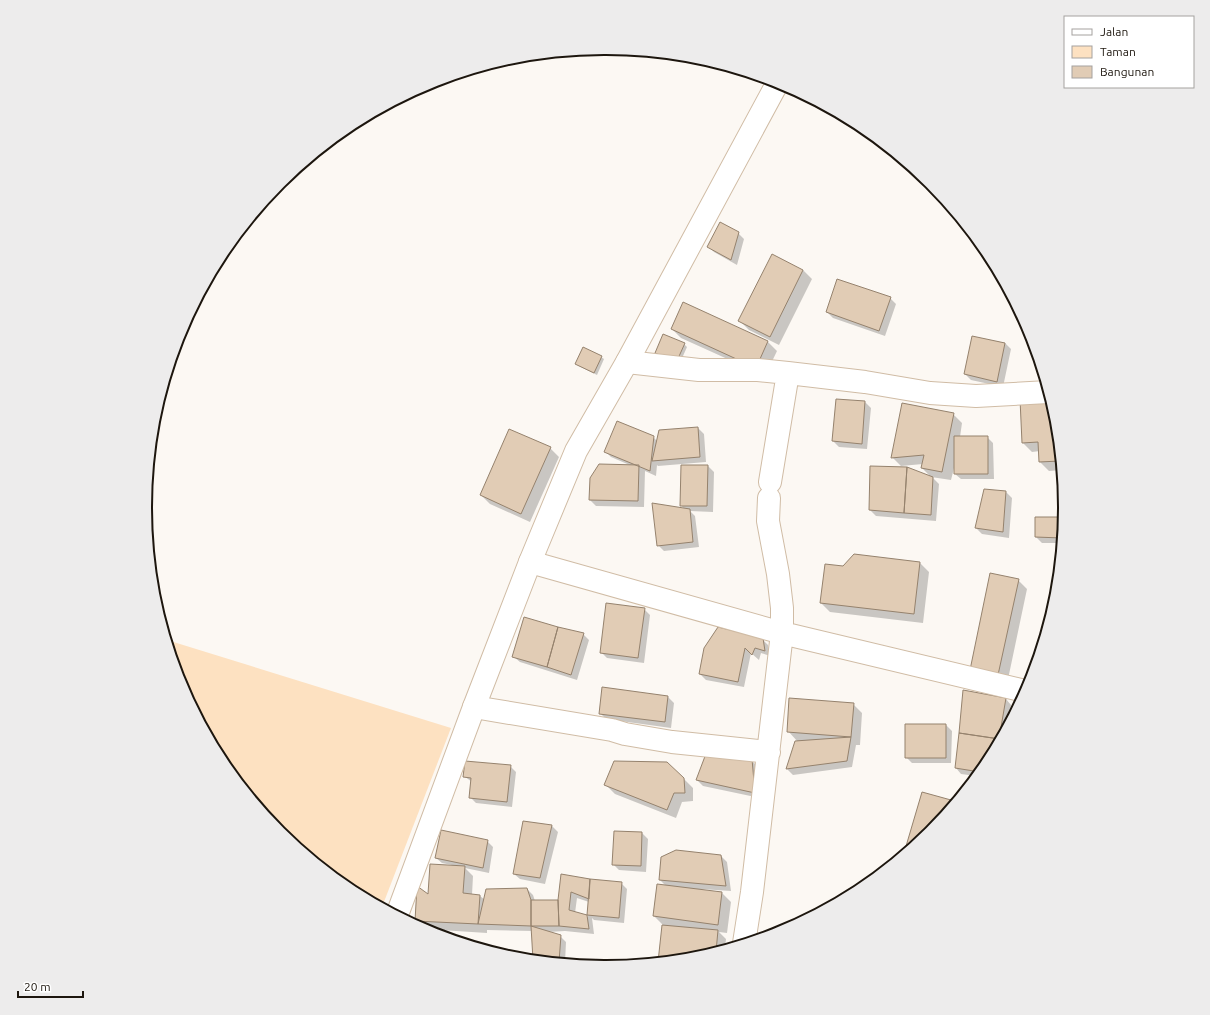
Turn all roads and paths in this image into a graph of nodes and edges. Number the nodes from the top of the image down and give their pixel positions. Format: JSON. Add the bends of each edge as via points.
{"nodes":[{"id":1,"x":775,"y":88,"type":"edge"},
{"id":2,"x":627,"y":362,"type":"junction"},
{"id":3,"x":788,"y":373,"type":"junction"},
{"id":4,"x":1043,"y":392,"type":"edge"},
{"id":5,"x":530,"y":562,"type":"junction"},
{"id":6,"x":782,"y":633,"type":"junction"},
{"id":7,"x":1019,"y":690,"type":"edge"},
{"id":8,"x":474,"y":708,"type":"junction"},
{"id":9,"x":769,"y":752,"type":"junction"},
{"id":10,"x":399,"y":910,"type":"edge"},
{"id":11,"x":745,"y":938,"type":"edge"}],
"edges":[{"from":1,"to":2,"type":"street"},
{"from":2,"to":3,"type":"street","via":[[699,370]]},
{"from":2,"to":5,"type":"street","via":[[576,451]]},
{"from":3,"to":4,"type":"street","via":[[930,393],[976,396]]},
{"from":3,"to":6,"type":"street","via":[[769,490],[768,521],[778,574]]},
{"from":5,"to":6,"type":"street"},
{"from":5,"to":8,"type":"street"},
{"from":6,"to":7,"type":"street"},
{"from":6,"to":9,"type":"street"},
{"from":8,"to":9,"type":"street","via":[[672,742]]},
{"from":8,"to":10,"type":"street"},
{"from":9,"to":11,"type":"street"}]}
